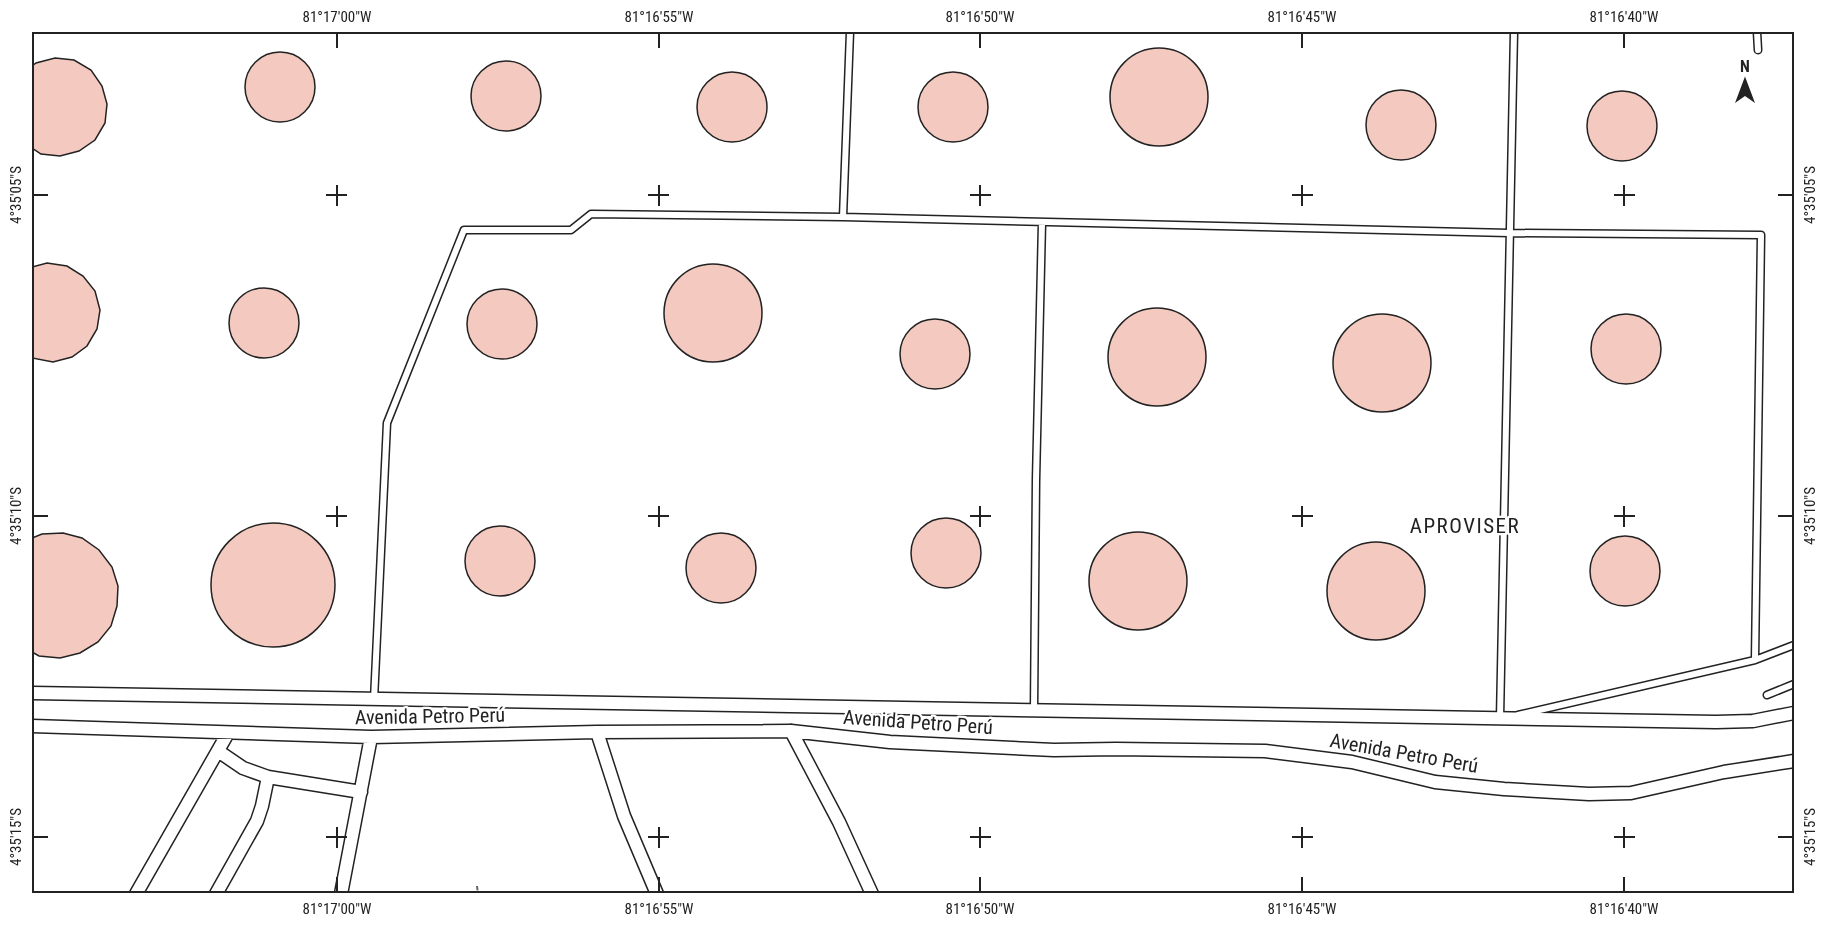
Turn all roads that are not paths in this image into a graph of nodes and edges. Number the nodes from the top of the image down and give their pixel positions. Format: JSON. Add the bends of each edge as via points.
{"nodes":[{"id":1,"x":850,"y":32,"type":"edge"},
{"id":2,"x":1514,"y":32,"type":"edge"},
{"id":3,"x":1757,"y":32,"type":"edge"},
{"id":4,"x":1758,"y":50,"type":"dead end"},
{"id":5,"x":843,"y":217,"type":"junction"},
{"id":6,"x":1042,"y":223,"type":"junction"},
{"id":7,"x":1509,"y":233,"type":"junction"},
{"id":8,"x":1794,"y":645,"type":"edge"},
{"id":9,"x":1755,"y":660,"type":"junction"},
{"id":10,"x":1794,"y":684,"type":"edge"},
{"id":11,"x":32,"y":693,"type":"edge"},
{"id":12,"x":1767,"y":695,"type":"dead end"},
{"id":13,"x":374,"y":700,"type":"junction"},
{"id":14,"x":1034,"y":711,"type":"junction"},
{"id":15,"x":1794,"y":713,"type":"edge"},
{"id":16,"x":1500,"y":719,"type":"junction"},
{"id":17,"x":32,"y":726,"type":"edge"},
{"id":18,"x":791,"y":731,"type":"junction"},
{"id":19,"x":597,"y":732,"type":"junction"},
{"id":20,"x":228,"y":733,"type":"junction"},
{"id":21,"x":371,"y":737,"type":"junction"},
{"id":22,"x":218,"y":751,"type":"junction"},
{"id":23,"x":1794,"y":760,"type":"edge"},
{"id":24,"x":268,"y":777,"type":"junction"},
{"id":25,"x":361,"y":792,"type":"junction"},
{"id":26,"x":136,"y":894,"type":"edge"},
{"id":27,"x":216,"y":894,"type":"edge"},
{"id":28,"x":341,"y":894,"type":"edge"},
{"id":29,"x":657,"y":894,"type":"edge"},
{"id":30,"x":872,"y":894,"type":"edge"}],
"edges":[{"from":1,"to":5,"type":"lane"},
{"from":2,"to":7,"type":"lane"},
{"from":3,"to":4,"type":"lane"},
{"from":5,"to":6,"type":"lane"},
{"from":5,"to":13,"type":"lane","via":[[591,214],[571,230],[464,230],[387,423]]},
{"from":6,"to":7,"type":"lane"},
{"from":6,"to":14,"type":"lane"},
{"from":7,"to":9,"type":"lane","via":[[1761,235]]},
{"from":7,"to":16,"type":"lane"},
{"from":8,"to":9,"type":"lane"},
{"from":9,"to":16,"type":"lane"},
{"from":10,"to":12,"type":"lane"},
{"from":11,"to":13,"type":"street"},
{"from":13,"to":14,"type":"street"},
{"from":14,"to":16,"type":"street"},
{"from":15,"to":16,"type":"street","via":[[1734,722]]},
{"from":17,"to":20,"type":"street","name":"Avenida Petro Perú"},
{"from":18,"to":19,"type":"street","name":"Avenida Petro Perú"},
{"from":18,"to":23,"type":"street","name":"Avenida Petro Perú","via":[[890,742],[1054,750],[1265,751],[1352,762],[1435,782],[1588,794],[1630,793]]},
{"from":18,"to":30,"type":"street"},
{"from":19,"to":21,"type":"street","name":"Avenida Petro Perú"},
{"from":19,"to":29,"type":"street","via":[[624,816]]},
{"from":20,"to":21,"type":"street","name":"Avenida Petro Perú"},
{"from":20,"to":22,"type":"street"},
{"from":21,"to":25,"type":"street"},
{"from":22,"to":24,"type":"street","via":[[243,768]]},
{"from":22,"to":26,"type":"street"},
{"from":24,"to":25,"type":"street"},
{"from":24,"to":27,"type":"street","via":[[256,821]]},
{"from":25,"to":28,"type":"street"}]}
